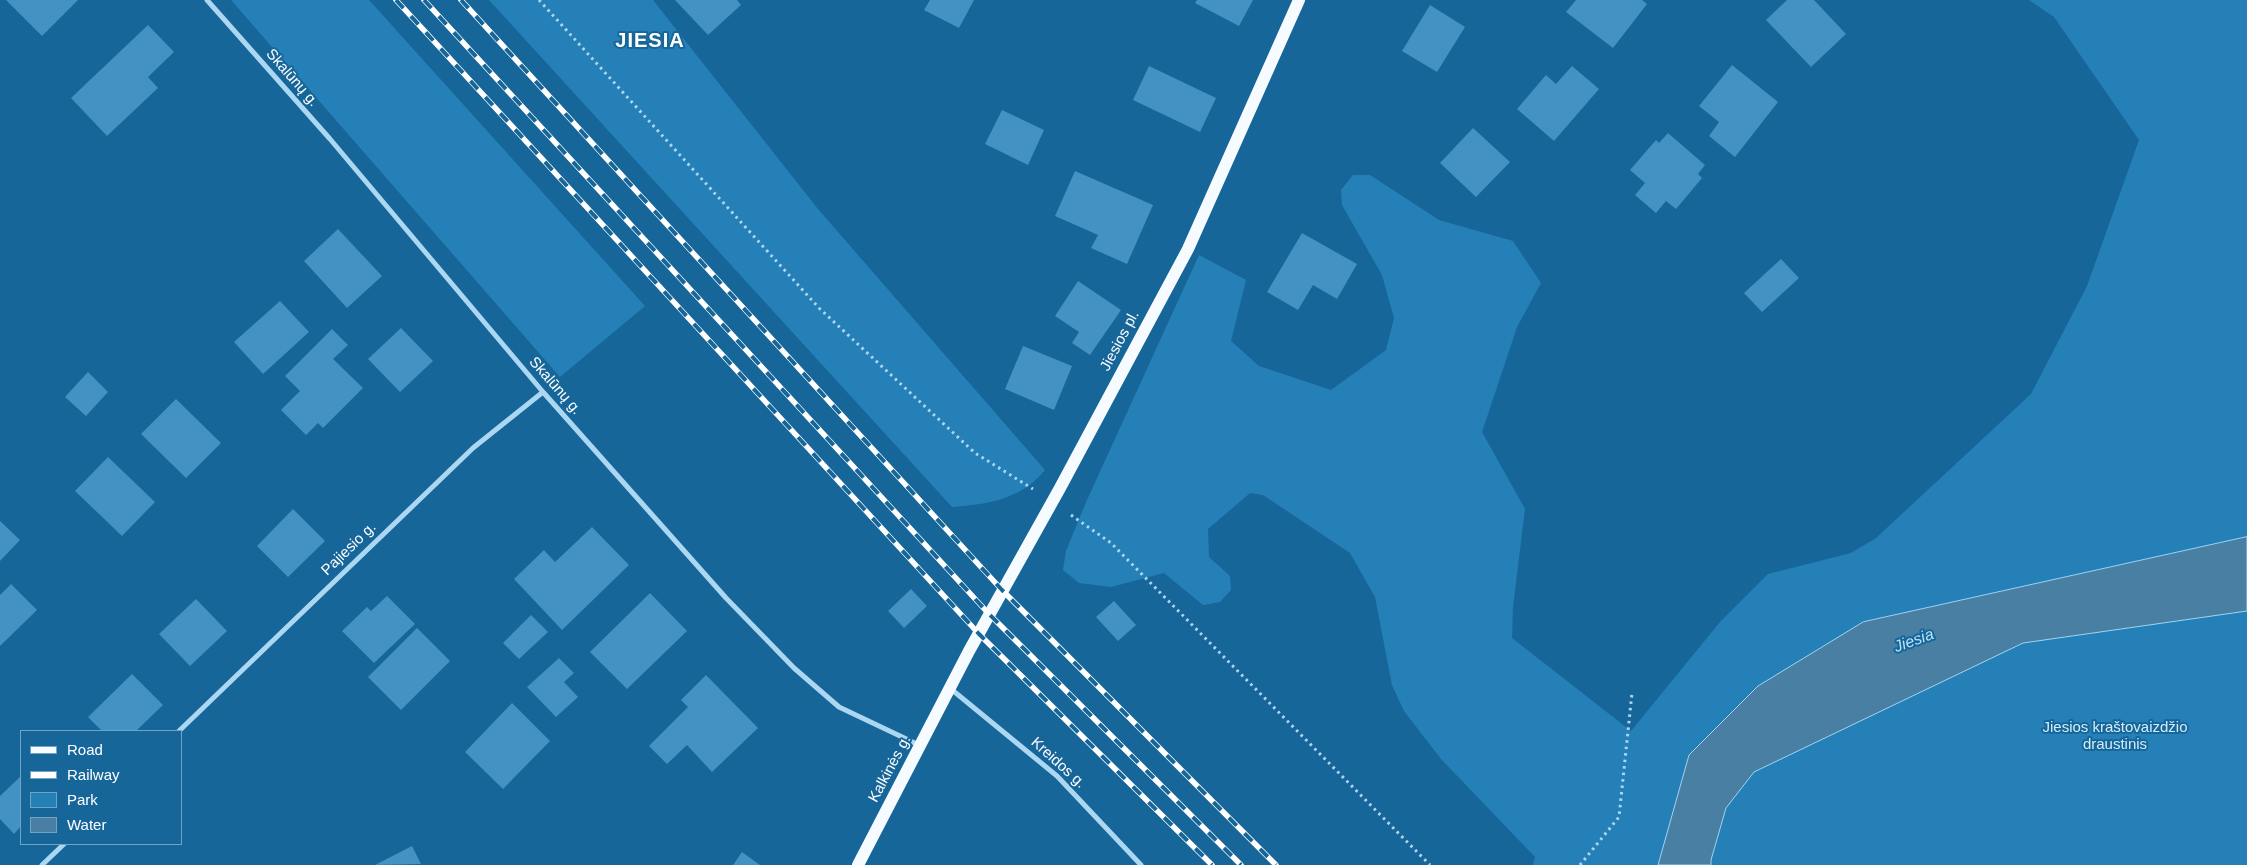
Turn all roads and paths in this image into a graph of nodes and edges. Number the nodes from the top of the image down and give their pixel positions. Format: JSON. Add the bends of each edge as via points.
{"nodes":[{"id":1,"x":207,"y":0,"type":"edge"},
{"id":2,"x":539,"y":0,"type":"edge"},
{"id":3,"x":1299,"y":0,"type":"edge"},
{"id":4,"x":543,"y":392,"type":"junction"},
{"id":5,"x":1052,"y":502,"type":"junction"},
{"id":6,"x":950,"y":688,"type":"junction"},
{"id":7,"x":1632,"y":693,"type":"dead end"},
{"id":8,"x":180,"y":730,"type":"edge"},
{"id":9,"x":921,"y":746,"type":"junction"},
{"id":10,"x":63,"y":845,"type":"edge"},
{"id":11,"x":42,"y":865,"type":"edge"},
{"id":12,"x":858,"y":865,"type":"edge"},
{"id":13,"x":1141,"y":865,"type":"edge"},
{"id":14,"x":1430,"y":865,"type":"edge"},
{"id":15,"x":1580,"y":865,"type":"edge"}],
"edges":[{"from":1,"to":4,"type":"street","name":"Skalūnų g."},
{"from":2,"to":5,"type":"path","via":[[819,308],[975,453]]},
{"from":3,"to":5,"type":"main road","name":"Jiesios pl.","via":[[1188,249]]},
{"from":4,"to":8,"type":"street","name":"Pajiesio g.","via":[[473,448]]},
{"from":4,"to":9,"type":"street","name":"Skalūnų g.","via":[[726,598],[794,668],[839,706]]},
{"from":5,"to":6,"type":"main road","name":"Jiesios pl."},
{"from":5,"to":14,"type":"path","via":[[1110,543]]},
{"from":6,"to":9,"type":"main road","name":"Kalkinės g."},
{"from":6,"to":13,"type":"street","name":"Kreidos g.","via":[[1057,776]]},
{"from":7,"to":15,"type":"path","via":[[1619,817]]},
{"from":9,"to":12,"type":"main road","name":"Kalkinės g."},
{"from":10,"to":11,"type":"street"}]}
